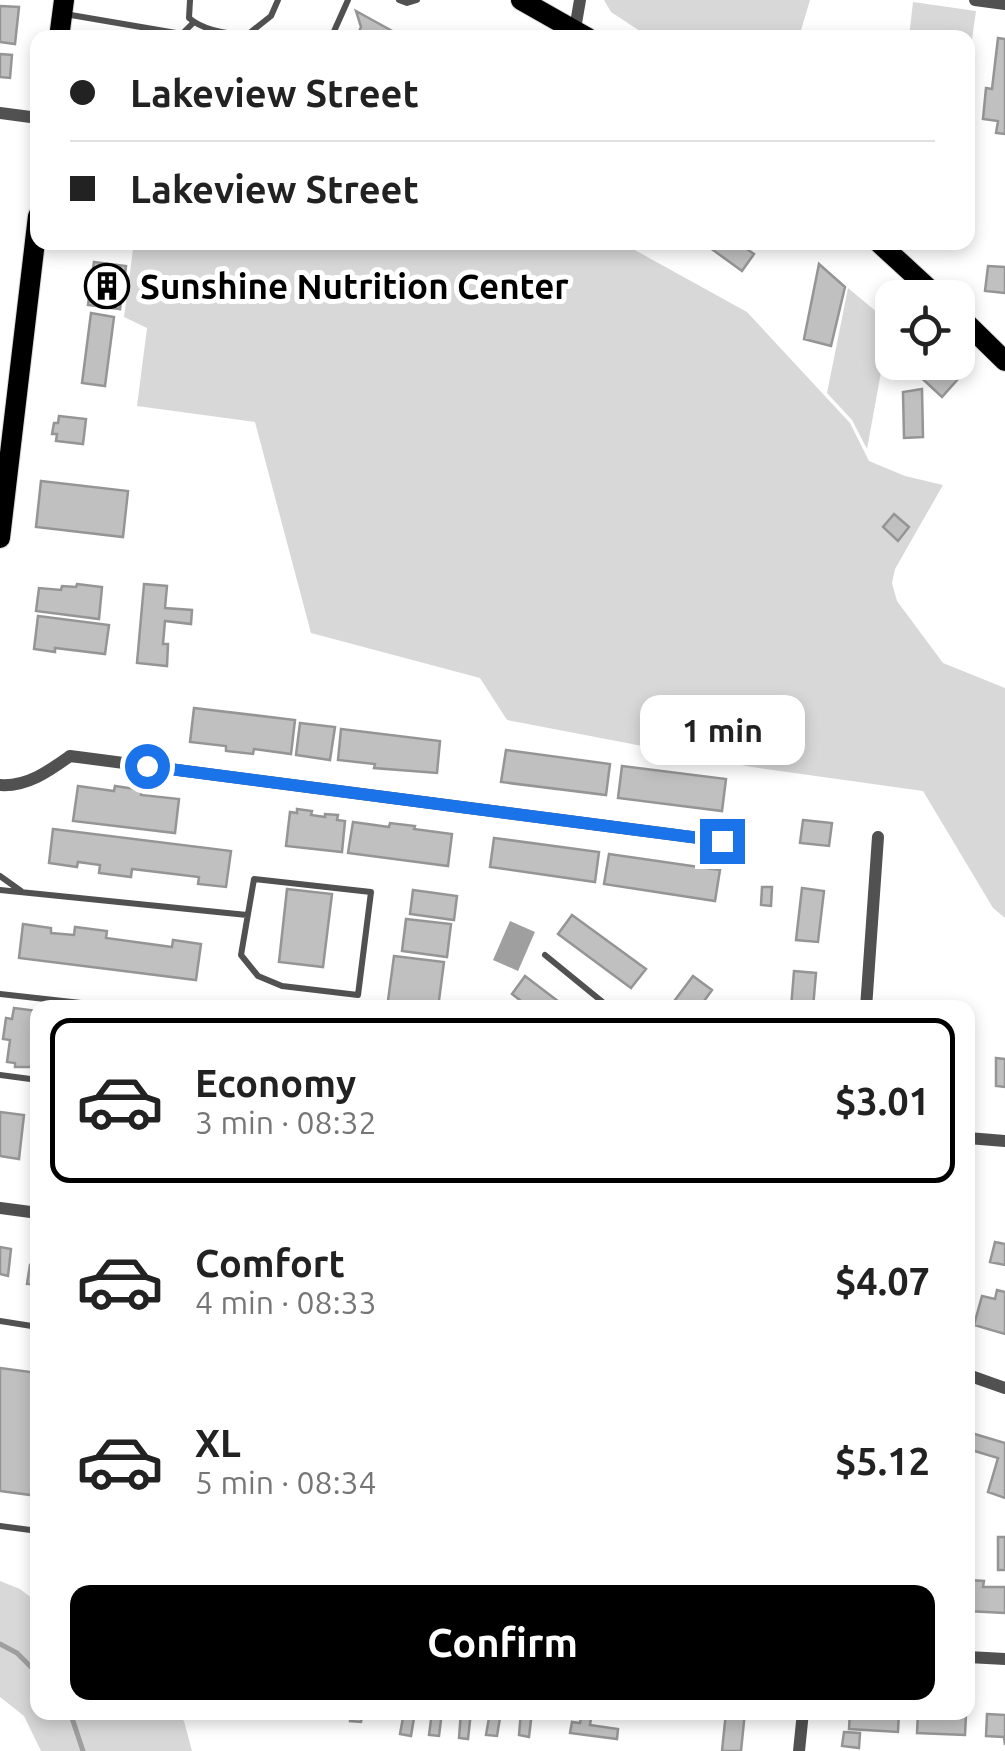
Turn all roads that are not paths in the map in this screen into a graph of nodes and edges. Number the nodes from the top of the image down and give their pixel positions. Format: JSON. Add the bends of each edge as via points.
{"nodes":[{"id":1,"x":190,"y":0,"type":"edge"},
{"id":2,"x":278,"y":0,"type":"edge"},
{"id":3,"x":348,"y":0,"type":"edge"},
{"id":4,"x":400,"y":0,"type":"edge"},
{"id":5,"x":417,"y":0,"type":"edge"},
{"id":6,"x":521,"y":0,"type":"edge"},
{"id":7,"x":580,"y":0,"type":"edge"},
{"id":8,"x":975,"y":0,"type":"edge"},
{"id":9,"x":1005,"y":4,"type":"edge"},
{"id":10,"x":63,"y":7,"type":"edge"},
{"id":11,"x":193,"y":23,"type":"junction"},
{"id":12,"x":160,"y":30,"type":"edge"},
{"id":13,"x":189,"y":30,"type":"edge"},
{"id":14,"x":211,"y":30,"type":"edge"},
{"id":15,"x":252,"y":30,"type":"edge"},
{"id":16,"x":335,"y":30,"type":"edge"},
{"id":17,"x":576,"y":30,"type":"edge"},
{"id":18,"x":582,"y":30,"type":"edge"},
{"id":19,"x":0,"y":113,"type":"edge"},
{"id":20,"x":30,"y":117,"type":"edge"},
{"id":21,"x":34,"y":250,"type":"edge"},
{"id":22,"x":887,"y":250,"type":"edge"},
{"id":23,"x":919,"y":280,"type":"edge"},
{"id":24,"x":975,"y":332,"type":"edge"},
{"id":25,"x":978,"y":335,"type":"junction"},
{"id":26,"x":1005,"y":339,"type":"edge"},
{"id":27,"x":1005,"y":360,"type":"edge"},
{"id":28,"x":0,"y":538,"type":"edge"},
{"id":29,"x":0,"y":785,"type":"edge"},
{"id":30,"x":878,"y":837,"type":"dead end"},
{"id":31,"x":722,"y":841,"type":"dead end"},
{"id":32,"x":0,"y":876,"type":"edge"},
{"id":33,"x":0,"y":890,"type":"edge"},
{"id":34,"x":22,"y":892,"type":"junction"},
{"id":35,"x":248,"y":915,"type":"junction"},
{"id":36,"x":544,"y":956,"type":"dead end"},
{"id":37,"x":0,"y":994,"type":"edge"},
{"id":38,"x":54,"y":1000,"type":"edge"},
{"id":39,"x":600,"y":1000,"type":"edge"},
{"id":40,"x":867,"y":1000,"type":"edge"},
{"id":41,"x":0,"y":1075,"type":"edge"},
{"id":42,"x":30,"y":1079,"type":"edge"},
{"id":43,"x":975,"y":1139,"type":"edge"},
{"id":44,"x":1005,"y":1141,"type":"edge"},
{"id":45,"x":0,"y":1208,"type":"edge"},
{"id":46,"x":30,"y":1213,"type":"edge"},
{"id":47,"x":0,"y":1322,"type":"edge"},
{"id":48,"x":30,"y":1326,"type":"edge"},
{"id":49,"x":975,"y":1377,"type":"edge"},
{"id":50,"x":1005,"y":1388,"type":"edge"},
{"id":51,"x":0,"y":1526,"type":"edge"},
{"id":52,"x":30,"y":1529,"type":"edge"},
{"id":53,"x":975,"y":1658,"type":"edge"},
{"id":54,"x":1005,"y":1659,"type":"edge"},
{"id":55,"x":803,"y":1720,"type":"edge"},
{"id":56,"x":799,"y":1751,"type":"edge"}],
"edges":[{"from":1,"to":11,"type":"lane"},
{"from":2,"to":15,"type":"lane"},
{"from":3,"to":16,"type":"lane"},
{"from":4,"to":5,"type":"lane"},
{"from":6,"to":17,"type":"main road"},
{"from":7,"to":18,"type":"street"},
{"from":8,"to":9,"type":"street"},
{"from":10,"to":12,"type":"lane"},
{"from":11,"to":13,"type":"lane"},
{"from":11,"to":14,"type":"lane"},
{"from":19,"to":20,"type":"street"},
{"from":21,"to":28,"type":"main road"},
{"from":22,"to":23,"type":"main road"},
{"from":24,"to":25,"type":"main road"},
{"from":25,"to":26,"type":"street"},
{"from":25,"to":27,"type":"main road"},
{"from":29,"to":31,"type":"street","via":[[44,774],[70,756]]},
{"from":30,"to":40,"type":"street"},
{"from":32,"to":34,"type":"lane"},
{"from":33,"to":34,"type":"lane"},
{"from":34,"to":35,"type":"lane"},
{"from":35,"to":35,"type":"lane","via":[[240,955],[258,976],[282,986],[358,994],[371,892],[254,880]]},
{"from":36,"to":39,"type":"lane"},
{"from":37,"to":38,"type":"lane"},
{"from":41,"to":42,"type":"lane"},
{"from":43,"to":44,"type":"street"},
{"from":45,"to":46,"type":"street"},
{"from":47,"to":48,"type":"lane"},
{"from":49,"to":50,"type":"street"},
{"from":51,"to":52,"type":"lane"},
{"from":53,"to":54,"type":"street"},
{"from":55,"to":56,"type":"street"}]}
